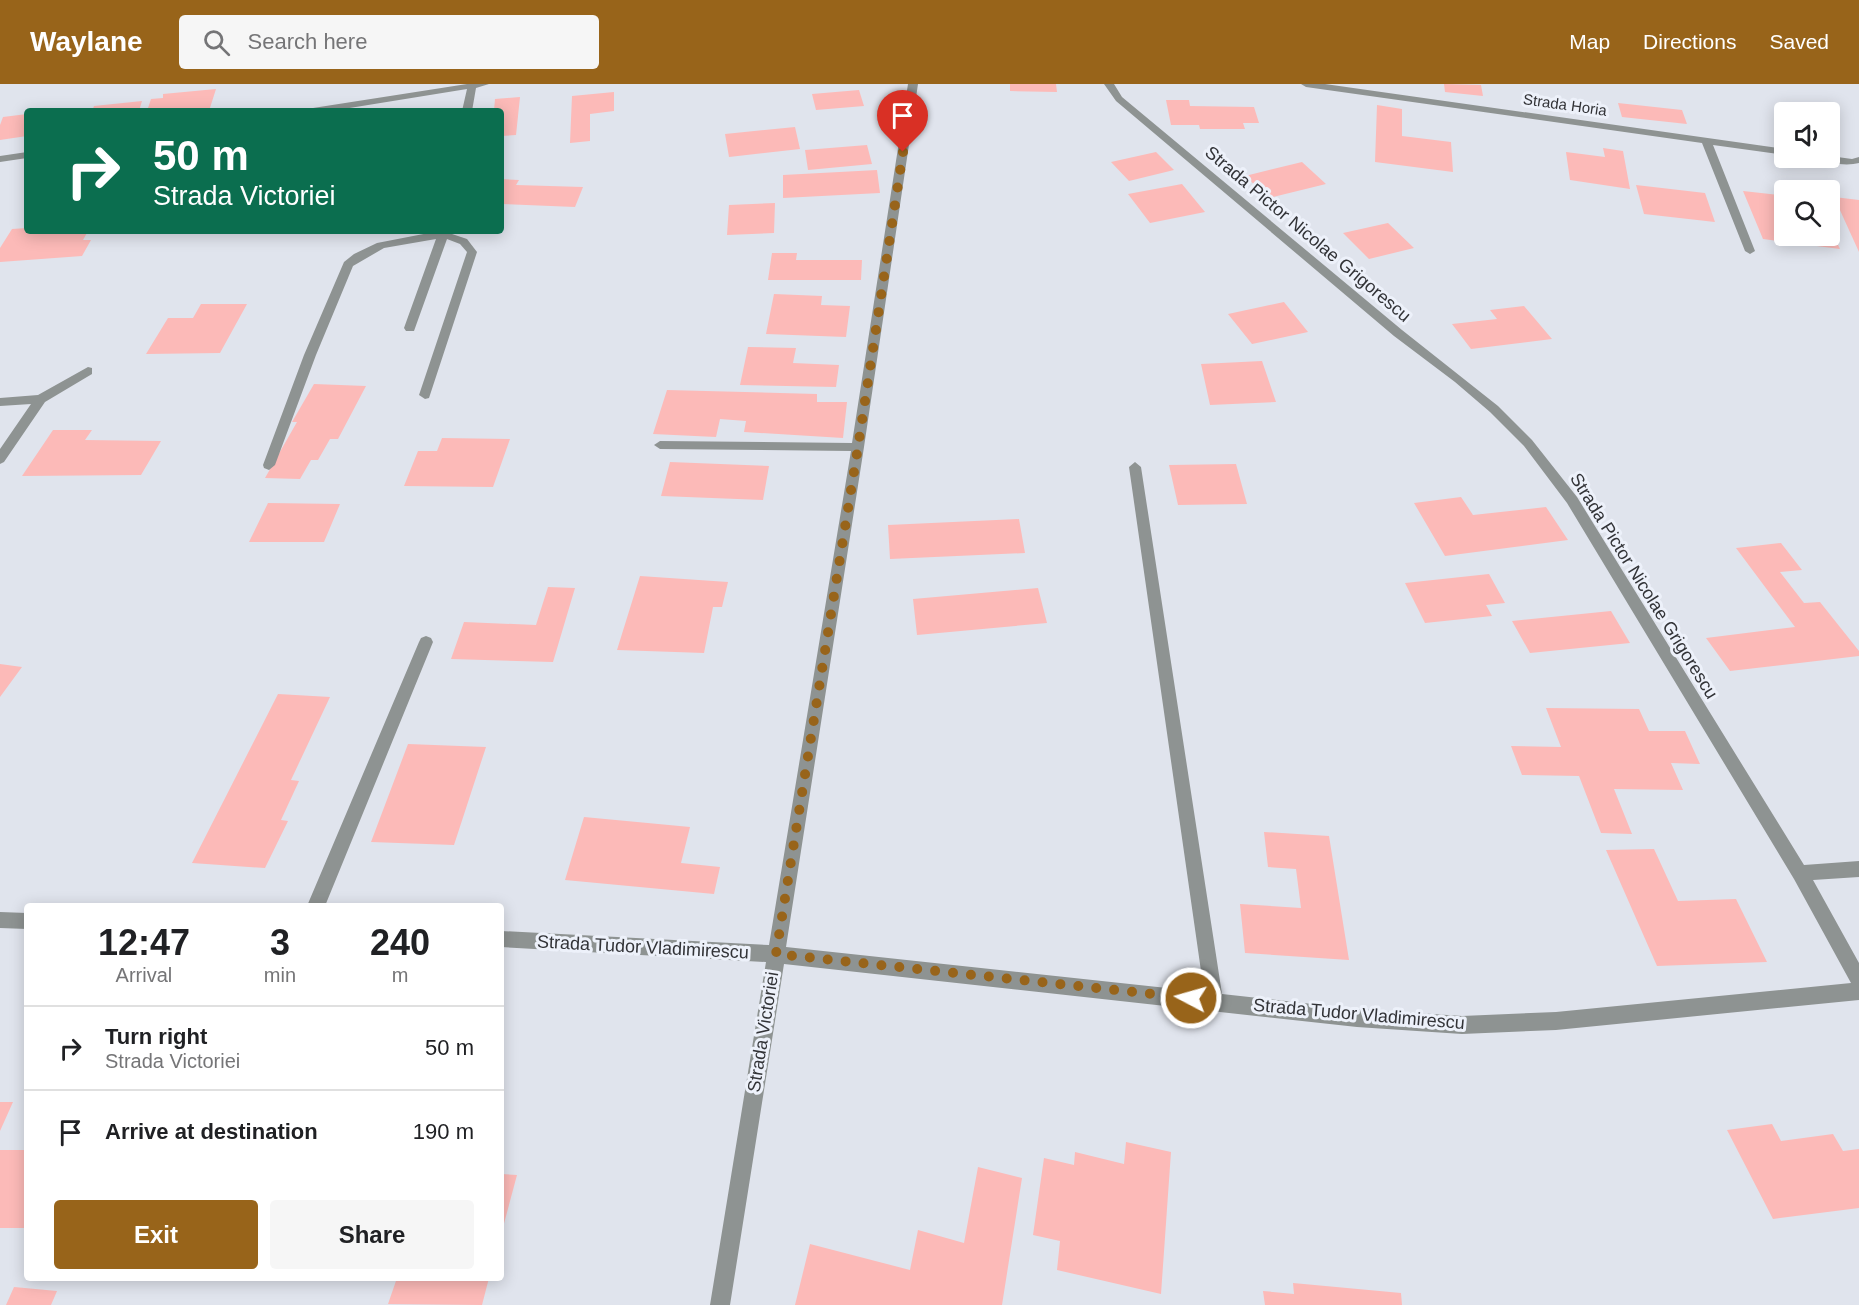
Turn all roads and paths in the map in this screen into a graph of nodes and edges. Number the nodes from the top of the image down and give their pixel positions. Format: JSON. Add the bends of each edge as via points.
{"nodes":[{"id":1,"x":484,"y":84,"type":"edge"},
{"id":2,"x":913,"y":84,"type":"edge"},
{"id":3,"x":1109,"y":84,"type":"edge"},
{"id":4,"x":1306,"y":84,"type":"edge"},
{"id":5,"x":472,"y":86,"type":"junction"},
{"id":6,"x":332,"y":108,"type":"edge"},
{"id":7,"x":468,"y":108,"type":"edge"},
{"id":8,"x":1706,"y":140,"type":"junction"},
{"id":9,"x":1774,"y":150,"type":"edge"},
{"id":10,"x":24,"y":155,"type":"edge"},
{"id":11,"x":0,"y":159,"type":"edge"},
{"id":12,"x":1840,"y":161,"type":"edge"},
{"id":13,"x":1857,"y":164,"type":"edge"},
{"id":14,"x":438,"y":234,"type":"edge"},
{"id":15,"x":443,"y":234,"type":"edge"},
{"id":16,"x":446,"y":234,"type":"edge"},
{"id":17,"x":1750,"y":251,"type":"dead end"},
{"id":18,"x":410,"y":328,"type":"dead end"},
{"id":19,"x":88,"y":371,"type":"dead end"},
{"id":20,"x":425,"y":395,"type":"dead end"},
{"id":21,"x":40,"y":399,"type":"junction"},
{"id":22,"x":0,"y":402,"type":"edge"},
{"id":23,"x":660,"y":445,"type":"dead end"},
{"id":24,"x":858,"y":447,"type":"junction"},
{"id":25,"x":0,"y":459,"type":"edge"},
{"id":26,"x":269,"y":465,"type":"dead end"},
{"id":27,"x":1135,"y":467,"type":"dead end"},
{"id":28,"x":426,"y":642,"type":"dead end"},
{"id":29,"x":1859,"y":869,"type":"edge"},
{"id":30,"x":1800,"y":873,"type":"junction"},
{"id":31,"x":317,"y":903,"type":"edge"},
{"id":32,"x":0,"y":920,"type":"edge"},
{"id":33,"x":24,"y":921,"type":"edge"},
{"id":34,"x":504,"y":939,"type":"edge"},
{"id":35,"x":776,"y":954,"type":"junction"},
{"id":36,"x":1859,"y":980,"type":"edge"},
{"id":37,"x":1859,"y":991,"type":"edge"},
{"id":38,"x":1214,"y":1001,"type":"junction"},
{"id":39,"x":720,"y":1305,"type":"edge"}],
"edges":[{"from":1,"to":5,"type":"street"},
{"from":2,"to":24,"type":"street","name":"Strada Victoriei"},
{"from":3,"to":30,"type":"street","name":"Strada Pictor Nicolae Grigorescu","via":[[1119,99],[1398,333],[1459,379],[1528,443],[1572,500]]},
{"from":4,"to":8,"type":"street","name":"Strada Horia"},
{"from":5,"to":6,"type":"street"},
{"from":5,"to":7,"type":"street"},
{"from":8,"to":9,"type":"street","name":"Strada Horia"},
{"from":8,"to":17,"type":"street"},
{"from":10,"to":11,"type":"street"},
{"from":12,"to":13,"type":"street"},
{"from":14,"to":26,"type":"street","via":[[374,247],[348,264]]},
{"from":15,"to":18,"type":"street"},
{"from":16,"to":20,"type":"street","via":[[467,243],[472,252]]},
{"from":19,"to":21,"type":"street"},
{"from":21,"to":22,"type":"street"},
{"from":21,"to":25,"type":"street"},
{"from":23,"to":24,"type":"street"},
{"from":24,"to":35,"type":"street","name":"Strada Victoriei"},
{"from":27,"to":38,"type":"street"},
{"from":28,"to":31,"type":"street"},
{"from":29,"to":30,"type":"street"},
{"from":30,"to":36,"type":"street","name":"Strada Pictor Nicolae Grigorescu"},
{"from":32,"to":33,"type":"street"},
{"from":34,"to":35,"type":"street","name":"Strada Tudor Vladimirescu"},
{"from":35,"to":38,"type":"street","name":"Strada Tudor Vladimirescu"},
{"from":35,"to":39,"type":"street","name":"Strada Victoriei"},
{"from":37,"to":38,"type":"street","name":"Strada Tudor Vladimirescu","via":[[1556,1021],[1462,1025],[1357,1018]]}]}
